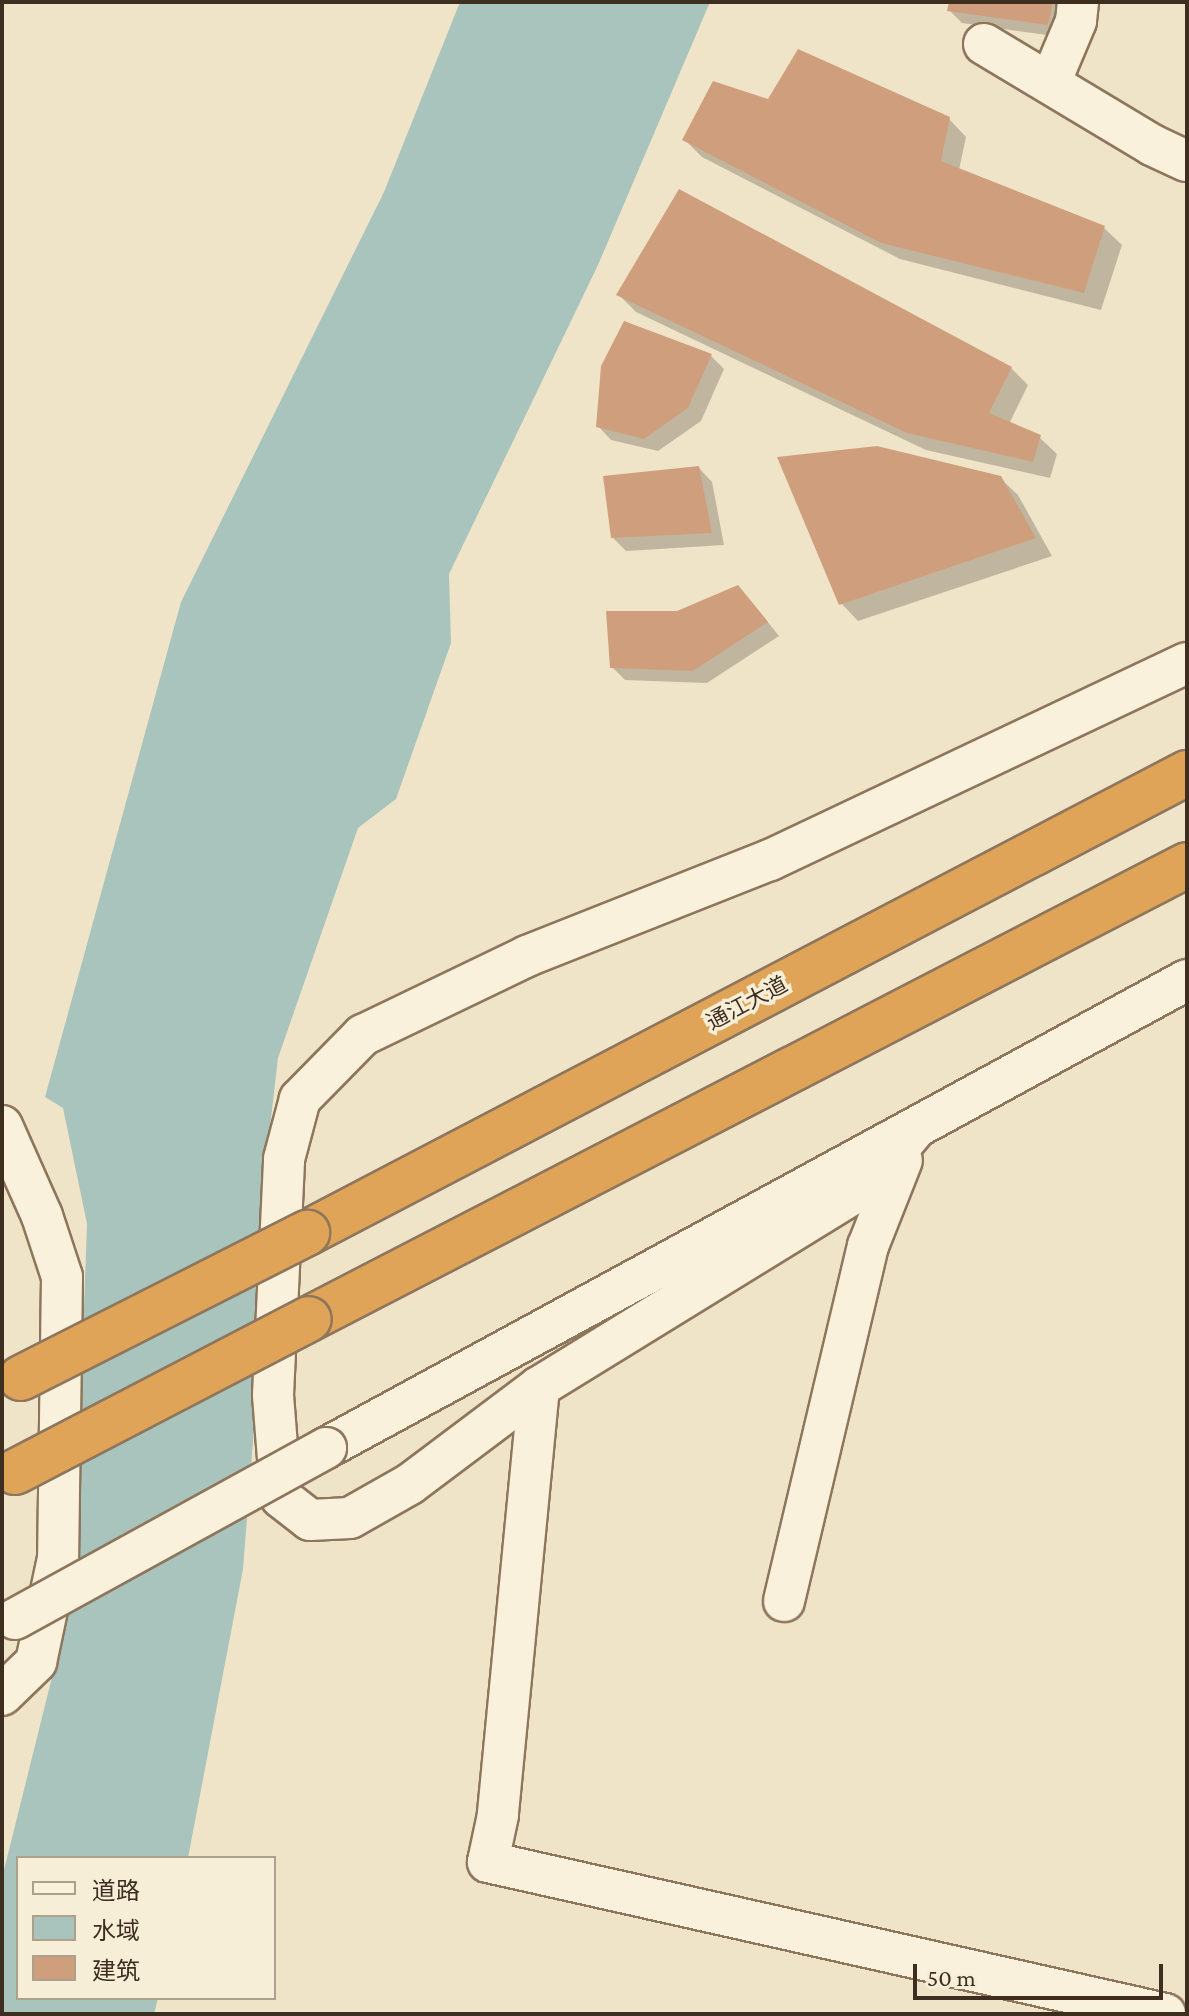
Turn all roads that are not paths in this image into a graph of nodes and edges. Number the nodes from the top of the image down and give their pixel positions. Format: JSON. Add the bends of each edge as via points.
{"nodes":[{"id":1,"x":1078,"y":2,"type":"edge"},
{"id":2,"x":984,"y":44,"type":"dead end"},
{"id":3,"x":1050,"y":83,"type":"junction"},
{"id":4,"x":1187,"y":161,"type":"edge"},
{"id":5,"x":1187,"y":663,"type":"edge"},
{"id":6,"x":1187,"y":773,"type":"edge"},
{"id":7,"x":1187,"y":865,"type":"edge"},
{"id":8,"x":1187,"y":980,"type":"edge"},
{"id":9,"x":2,"y":1126,"type":"edge"},
{"id":10,"x":914,"y":1130,"type":"junction"},
{"id":11,"x":11,"y":1382,"type":"edge"},
{"id":12,"x":539,"y":1387,"type":"junction"},
{"id":13,"x":8,"y":1475,"type":"edge"},
{"id":14,"x":784,"y":1601,"type":"dead end"},
{"id":15,"x":9,"y":1624,"type":"edge"},
{"id":16,"x":2,"y":1695,"type":"edge"},
{"id":17,"x":1165,"y":2014,"type":"edge"}],
"edges":[{"from":1,"to":3,"type":"street","via":[[1076,21]]},
{"from":2,"to":3,"type":"street"},
{"from":3,"to":4,"type":"street"},
{"from":5,"to":12,"type":"street","via":[[770,860],[527,956],[363,1035],[300,1099],[284,1159],[273,1395],[281,1497],[310,1520],[350,1518],[410,1484]]},
{"from":6,"to":11,"type":"highway","name":"通江大道","bridge":true},
{"from":7,"to":13,"type":"highway","bridge":true},
{"from":8,"to":10,"type":"street"},
{"from":9,"to":16,"type":"street","via":[[62,1277],[58,1558],[36,1662]]},
{"from":10,"to":12,"type":"street","via":[[869,1184]]},
{"from":10,"to":14,"type":"street","via":[[868,1246]]},
{"from":10,"to":15,"type":"street","bridge":true},
{"from":12,"to":17,"type":"street","via":[[498,1815],[488,1862]]}]}
